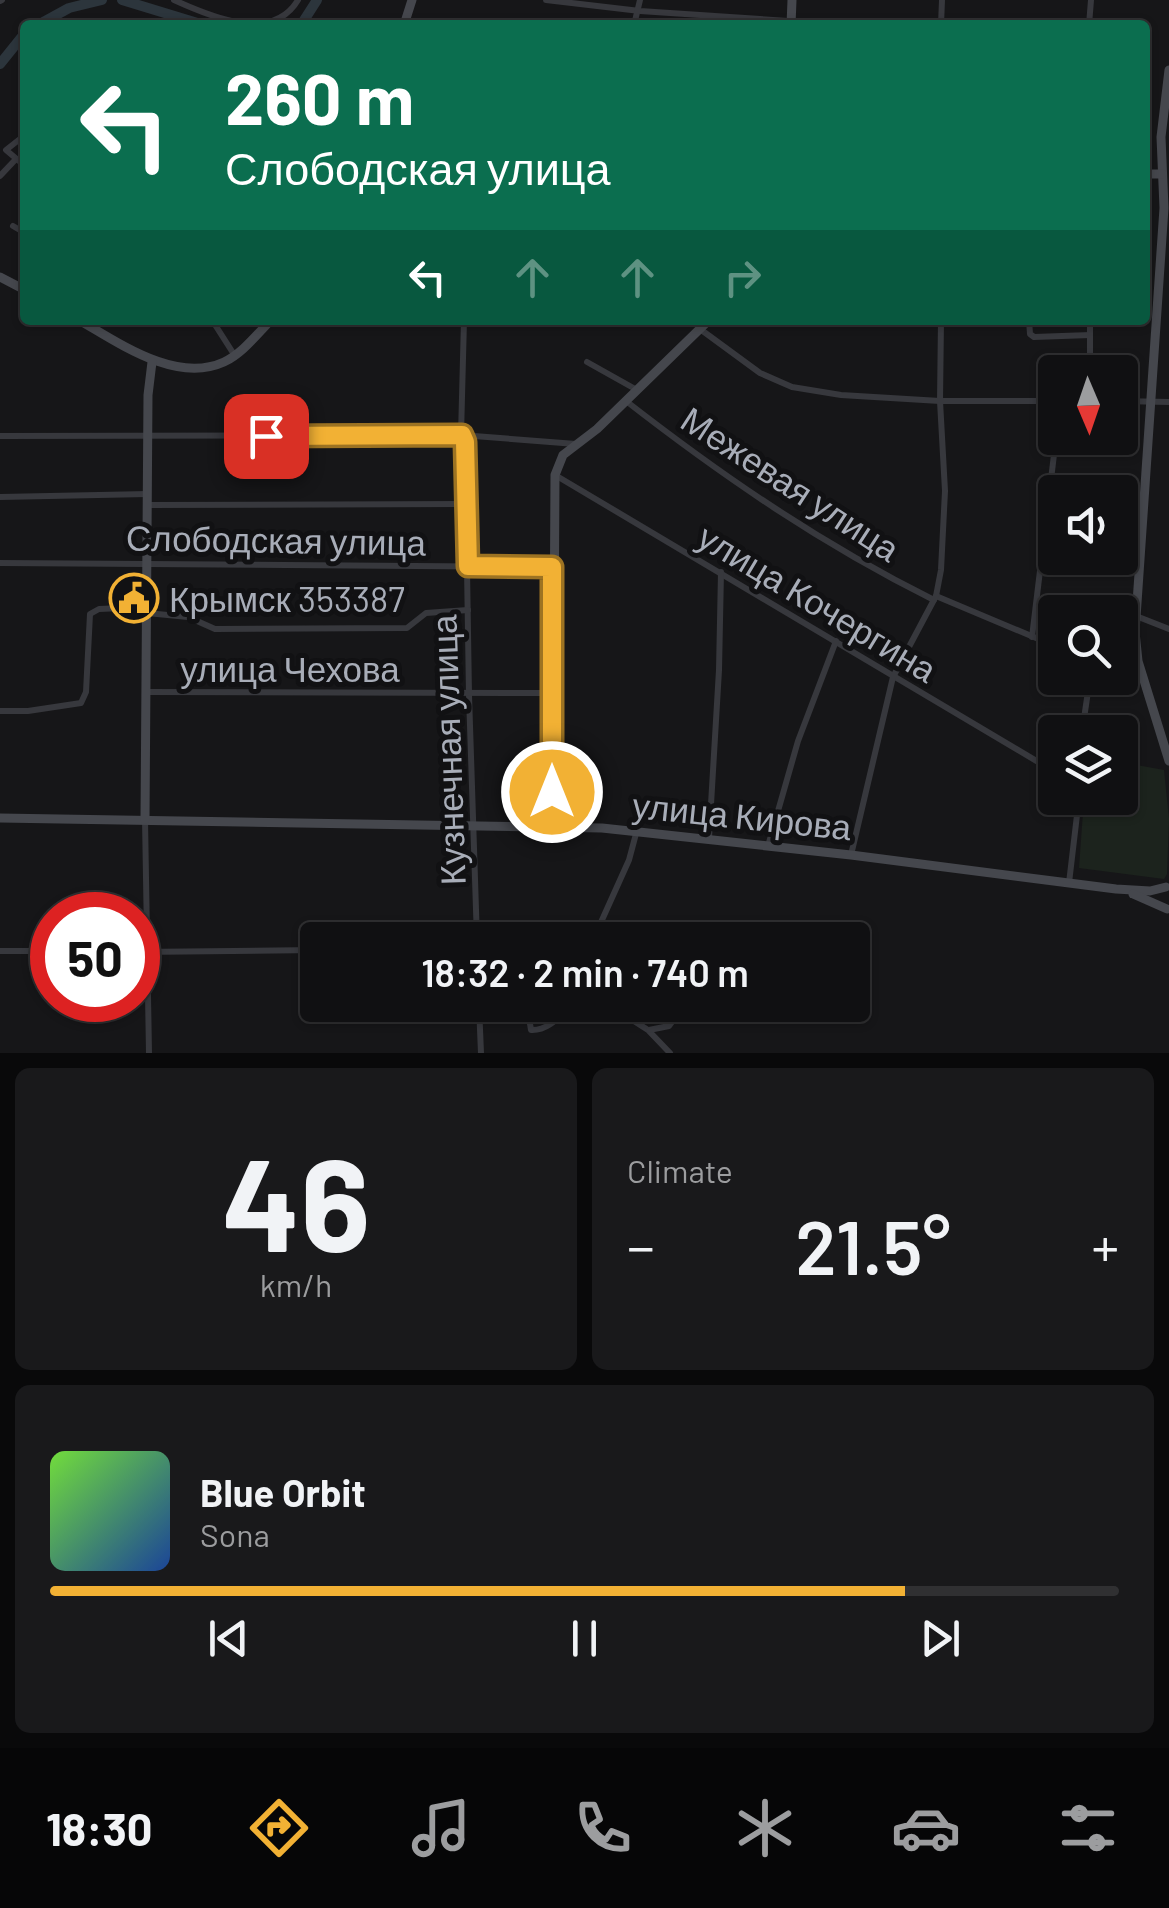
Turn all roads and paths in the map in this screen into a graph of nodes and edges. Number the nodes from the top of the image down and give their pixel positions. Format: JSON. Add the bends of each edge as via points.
{"nodes":[{"id":1,"x":174,"y":0,"type":"edge"},
{"id":2,"x":204,"y":0,"type":"edge"},
{"id":3,"x":298,"y":0,"type":"edge"},
{"id":4,"x":546,"y":0,"type":"edge"},
{"id":5,"x":640,"y":0,"type":"edge"},
{"id":6,"x":640,"y":11,"type":"junction"},
{"id":7,"x":200,"y":12,"type":"junction"},
{"id":8,"x":228,"y":20,"type":"edge"},
{"id":9,"x":274,"y":20,"type":"edge"},
{"id":10,"x":636,"y":20,"type":"edge"},
{"id":11,"x":704,"y":20,"type":"edge"},
{"id":12,"x":1169,"y":70,"type":"edge"},
{"id":13,"x":20,"y":139,"type":"edge"},
{"id":14,"x":16,"y":159,"type":"junction"},
{"id":15,"x":20,"y":162,"type":"edge"},
{"id":16,"x":1165,"y":174,"type":"edge"},
{"id":17,"x":0,"y":176,"type":"edge"},
{"id":18,"x":14,"y":226,"type":"dead end"},
{"id":19,"x":20,"y":229,"type":"edge"},
{"id":20,"x":88,"y":325,"type":"edge"},
{"id":21,"x":215,"y":325,"type":"edge"},
{"id":22,"x":266,"y":325,"type":"edge"},
{"id":23,"x":464,"y":325,"type":"edge"},
{"id":24,"x":704,"y":325,"type":"edge"},
{"id":25,"x":941,"y":325,"type":"edge"},
{"id":26,"x":1029,"y":325,"type":"edge"},
{"id":27,"x":1090,"y":325,"type":"edge"},
{"id":28,"x":700,"y":329,"type":"junction"},
{"id":29,"x":1090,"y":335,"type":"junction"},
{"id":30,"x":1090,"y":355,"type":"edge"},
{"id":31,"x":235,"y":356,"type":"junction"},
{"id":32,"x":152,"y":362,"type":"junction"},
{"id":33,"x":588,"y":362,"type":"dead end"},
{"id":34,"x":637,"y":390,"type":"junction"},
{"id":35,"x":1138,"y":400,"type":"edge"},
{"id":36,"x":1150,"y":400,"type":"junction"},
{"id":37,"x":626,"y":401,"type":"junction"},
{"id":38,"x":940,"y":401,"type":"junction"},
{"id":39,"x":1038,"y":401,"type":"edge"},
{"id":40,"x":1169,"y":402,"type":"edge"},
{"id":41,"x":462,"y":435,"type":"junction"},
{"id":42,"x":0,"y":436,"type":"edge"},
{"id":43,"x":148,"y":436,"type":"junction"},
{"id":44,"x":576,"y":444,"type":"junction"},
{"id":45,"x":1054,"y":455,"type":"edge"},
{"id":46,"x":555,"y":475,"type":"junction"},
{"id":47,"x":0,"y":497,"type":"edge"},
{"id":48,"x":147,"y":499,"type":"junction"},
{"id":49,"x":465,"y":504,"type":"junction"},
{"id":50,"x":148,"y":562,"type":"junction"},
{"id":51,"x":0,"y":563,"type":"edge"},
{"id":52,"x":468,"y":566,"type":"junction"},
{"id":53,"x":552,"y":567,"type":"junction"},
{"id":54,"x":721,"y":572,"type":"junction"},
{"id":55,"x":1137,"y":595,"type":"edge"},
{"id":56,"x":935,"y":598,"type":"junction"},
{"id":57,"x":148,"y":610,"type":"junction"},
{"id":58,"x":468,"y":610,"type":"junction"},
{"id":59,"x":1138,"y":617,"type":"edge"},
{"id":60,"x":1169,"y":628,"type":"edge"},
{"id":61,"x":1032,"y":637,"type":"junction"},
{"id":62,"x":1038,"y":639,"type":"edge"},
{"id":63,"x":836,"y":641,"type":"junction"},
{"id":64,"x":1138,"y":661,"type":"edge"},
{"id":65,"x":894,"y":676,"type":"junction"},
{"id":66,"x":147,"y":692,"type":"junction"},
{"id":67,"x":552,"y":693,"type":"junction"},
{"id":68,"x":469,"y":695,"type":"junction"},
{"id":69,"x":0,"y":711,"type":"edge"},
{"id":70,"x":1169,"y":761,"type":"edge"},
{"id":71,"x":1038,"y":762,"type":"edge"},
{"id":72,"x":1077,"y":815,"type":"edge"},
{"id":73,"x":0,"y":818,"type":"edge"},
{"id":74,"x":145,"y":819,"type":"junction"},
{"id":75,"x":474,"y":824,"type":"junction"},
{"id":76,"x":553,"y":826,"type":"junction"},
{"id":77,"x":637,"y":830,"type":"junction"},
{"id":78,"x":708,"y":838,"type":"junction"},
{"id":79,"x":768,"y":846,"type":"junction"},
{"id":80,"x":851,"y":855,"type":"junction"},
{"id":81,"x":1069,"y":883,"type":"junction"},
{"id":82,"x":1168,"y":886,"type":"edge"},
{"id":83,"x":1116,"y":890,"type":"junction"},
{"id":84,"x":147,"y":892,"type":"edge"},
{"id":85,"x":1168,"y":910,"type":"edge"},
{"id":86,"x":477,"y":922,"type":"edge"},
{"id":87,"x":601,"y":922,"type":"edge"},
{"id":88,"x":0,"y":950,"type":"edge"},
{"id":89,"x":300,"y":950,"type":"edge"},
{"id":90,"x":30,"y":951,"type":"edge"},
{"id":91,"x":160,"y":952,"type":"edge"},
{"id":92,"x":149,"y":1022,"type":"edge"},
{"id":93,"x":479,"y":1022,"type":"edge"},
{"id":94,"x":528,"y":1022,"type":"edge"},
{"id":95,"x":552,"y":1022,"type":"edge"},
{"id":96,"x":636,"y":1022,"type":"edge"},
{"id":97,"x":672,"y":1022,"type":"edge"},
{"id":98,"x":648,"y":1030,"type":"junction"},
{"id":99,"x":149,"y":1053,"type":"edge"},
{"id":100,"x":480,"y":1053,"type":"edge"},
{"id":101,"x":670,"y":1053,"type":"edge"}],
"edges":[{"from":1,"to":7,"type":"street"},
{"from":2,"to":7,"type":"street"},
{"from":3,"to":9,"type":"street"},
{"from":4,"to":6,"type":"street"},
{"from":5,"to":6,"type":"street"},
{"from":6,"to":10,"type":"street"},
{"from":6,"to":11,"type":"street"},
{"from":7,"to":8,"type":"street"},
{"from":12,"to":16,"type":"main road","via":[[1161,137]]},
{"from":13,"to":14,"type":"street","via":[[6,150]]},
{"from":14,"to":15,"type":"street"},
{"from":14,"to":17,"type":"street"},
{"from":16,"to":36,"type":"main road"},
{"from":18,"to":19,"type":"street"},
{"from":20,"to":32,"type":"main road"},
{"from":21,"to":31,"type":"street"},
{"from":22,"to":31,"type":"main road"},
{"from":23,"to":41,"type":"street","name":"Кузнечная улица"},
{"from":24,"to":28,"type":"main road"},
{"from":25,"to":38,"type":"street"},
{"from":26,"to":29,"type":"street","via":[[1034,337]]},
{"from":27,"to":29,"type":"street"},
{"from":28,"to":34,"type":"main road"},
{"from":28,"to":38,"type":"street","via":[[760,373],[792,387]]},
{"from":29,"to":30,"type":"street"},
{"from":31,"to":32,"type":"main road","via":[[201,366]]},
{"from":32,"to":43,"type":"main road"},
{"from":33,"to":34,"type":"street"},
{"from":34,"to":37,"type":"main road"},
{"from":35,"to":36,"type":"street"},
{"from":36,"to":40,"type":"street"},
{"from":36,"to":55,"type":"main road"},
{"from":37,"to":44,"type":"main road"},
{"from":37,"to":56,"type":"street","name":"Межевая улица","via":[[742,489],[867,566]]},
{"from":38,"to":39,"type":"street"},
{"from":38,"to":56,"type":"street","via":[[945,509]]},
{"from":41,"to":43,"type":"street"},
{"from":41,"to":44,"type":"street"},
{"from":41,"to":49,"type":"street","name":"Кузнечная улица"},
{"from":42,"to":43,"type":"street"},
{"from":43,"to":48,"type":"main road"},
{"from":44,"to":46,"type":"main road"},
{"from":45,"to":61,"type":"street"},
{"from":46,"to":53,"type":"main road"},
{"from":46,"to":54,"type":"street","name":"улица Кочергина"},
{"from":47,"to":48,"type":"street"},
{"from":48,"to":49,"type":"street"},
{"from":48,"to":50,"type":"main road"},
{"from":49,"to":52,"type":"street","name":"Кузнечная улица"},
{"from":50,"to":51,"type":"street","name":"Слободская улица"},
{"from":50,"to":52,"type":"street","name":"Слободская улица"},
{"from":50,"to":57,"type":"main road"},
{"from":52,"to":53,"type":"street","name":"Слободская улица"},
{"from":52,"to":58,"type":"street","name":"Кузнечная улица"},
{"from":53,"to":67,"type":"main road"},
{"from":54,"to":63,"type":"street","name":"улица Кочергина"},
{"from":54,"to":78,"type":"street"},
{"from":56,"to":61,"type":"street","name":"Межевая улица"},
{"from":56,"to":65,"type":"street"},
{"from":57,"to":58,"type":"street","via":[[215,629],[406,628],[426,613]]},
{"from":57,"to":66,"type":"main road"},
{"from":57,"to":69,"type":"street","via":[[90,614],[81,704]]},
{"from":58,"to":68,"type":"street","name":"Кузнечная улица"},
{"from":59,"to":60,"type":"street"},
{"from":61,"to":62,"type":"street","name":"Межевая улица"},
{"from":63,"to":65,"type":"street","name":"улица Кочергина"},
{"from":63,"to":79,"type":"street"},
{"from":64,"to":70,"type":"main road"},
{"from":65,"to":71,"type":"street","name":"улица Кочергина"},
{"from":65,"to":80,"type":"street"},
{"from":66,"to":68,"type":"street","name":"улица Чехова"},
{"from":66,"to":74,"type":"main road"},
{"from":67,"to":68,"type":"street","name":"улица Чехова"},
{"from":67,"to":76,"type":"main road"},
{"from":68,"to":75,"type":"street","name":"Кузнечная улица"},
{"from":72,"to":81,"type":"street"},
{"from":73,"to":74,"type":"main road","name":"улица Кирова"},
{"from":74,"to":75,"type":"main road","name":"улица Кирова"},
{"from":74,"to":84,"type":"street"},
{"from":75,"to":76,"type":"main road","name":"улица Кирова"},
{"from":75,"to":86,"type":"street","name":"Кузнечная улица"},
{"from":76,"to":77,"type":"main road","name":"улица Кирова"},
{"from":77,"to":78,"type":"main road","name":"улица Кирова"},
{"from":77,"to":87,"type":"street"},
{"from":78,"to":79,"type":"main road","name":"улица Кирова"},
{"from":79,"to":80,"type":"main road","name":"улица Кирова"},
{"from":80,"to":81,"type":"main road","name":"улица Кирова"},
{"from":81,"to":83,"type":"main road","name":"улица Кирова"},
{"from":82,"to":83,"type":"main road"},
{"from":82,"to":85,"type":"main road","via":[[1162,900]]},
{"from":83,"to":85,"type":"main road"},
{"from":88,"to":90,"type":"street"},
{"from":89,"to":91,"type":"street"},
{"from":92,"to":99,"type":"street"},
{"from":93,"to":100,"type":"street"},
{"from":94,"to":95,"type":"street","via":[[537,1030]]},
{"from":96,"to":98,"type":"street"},
{"from":97,"to":98,"type":"street"},
{"from":98,"to":101,"type":"street"}]}
